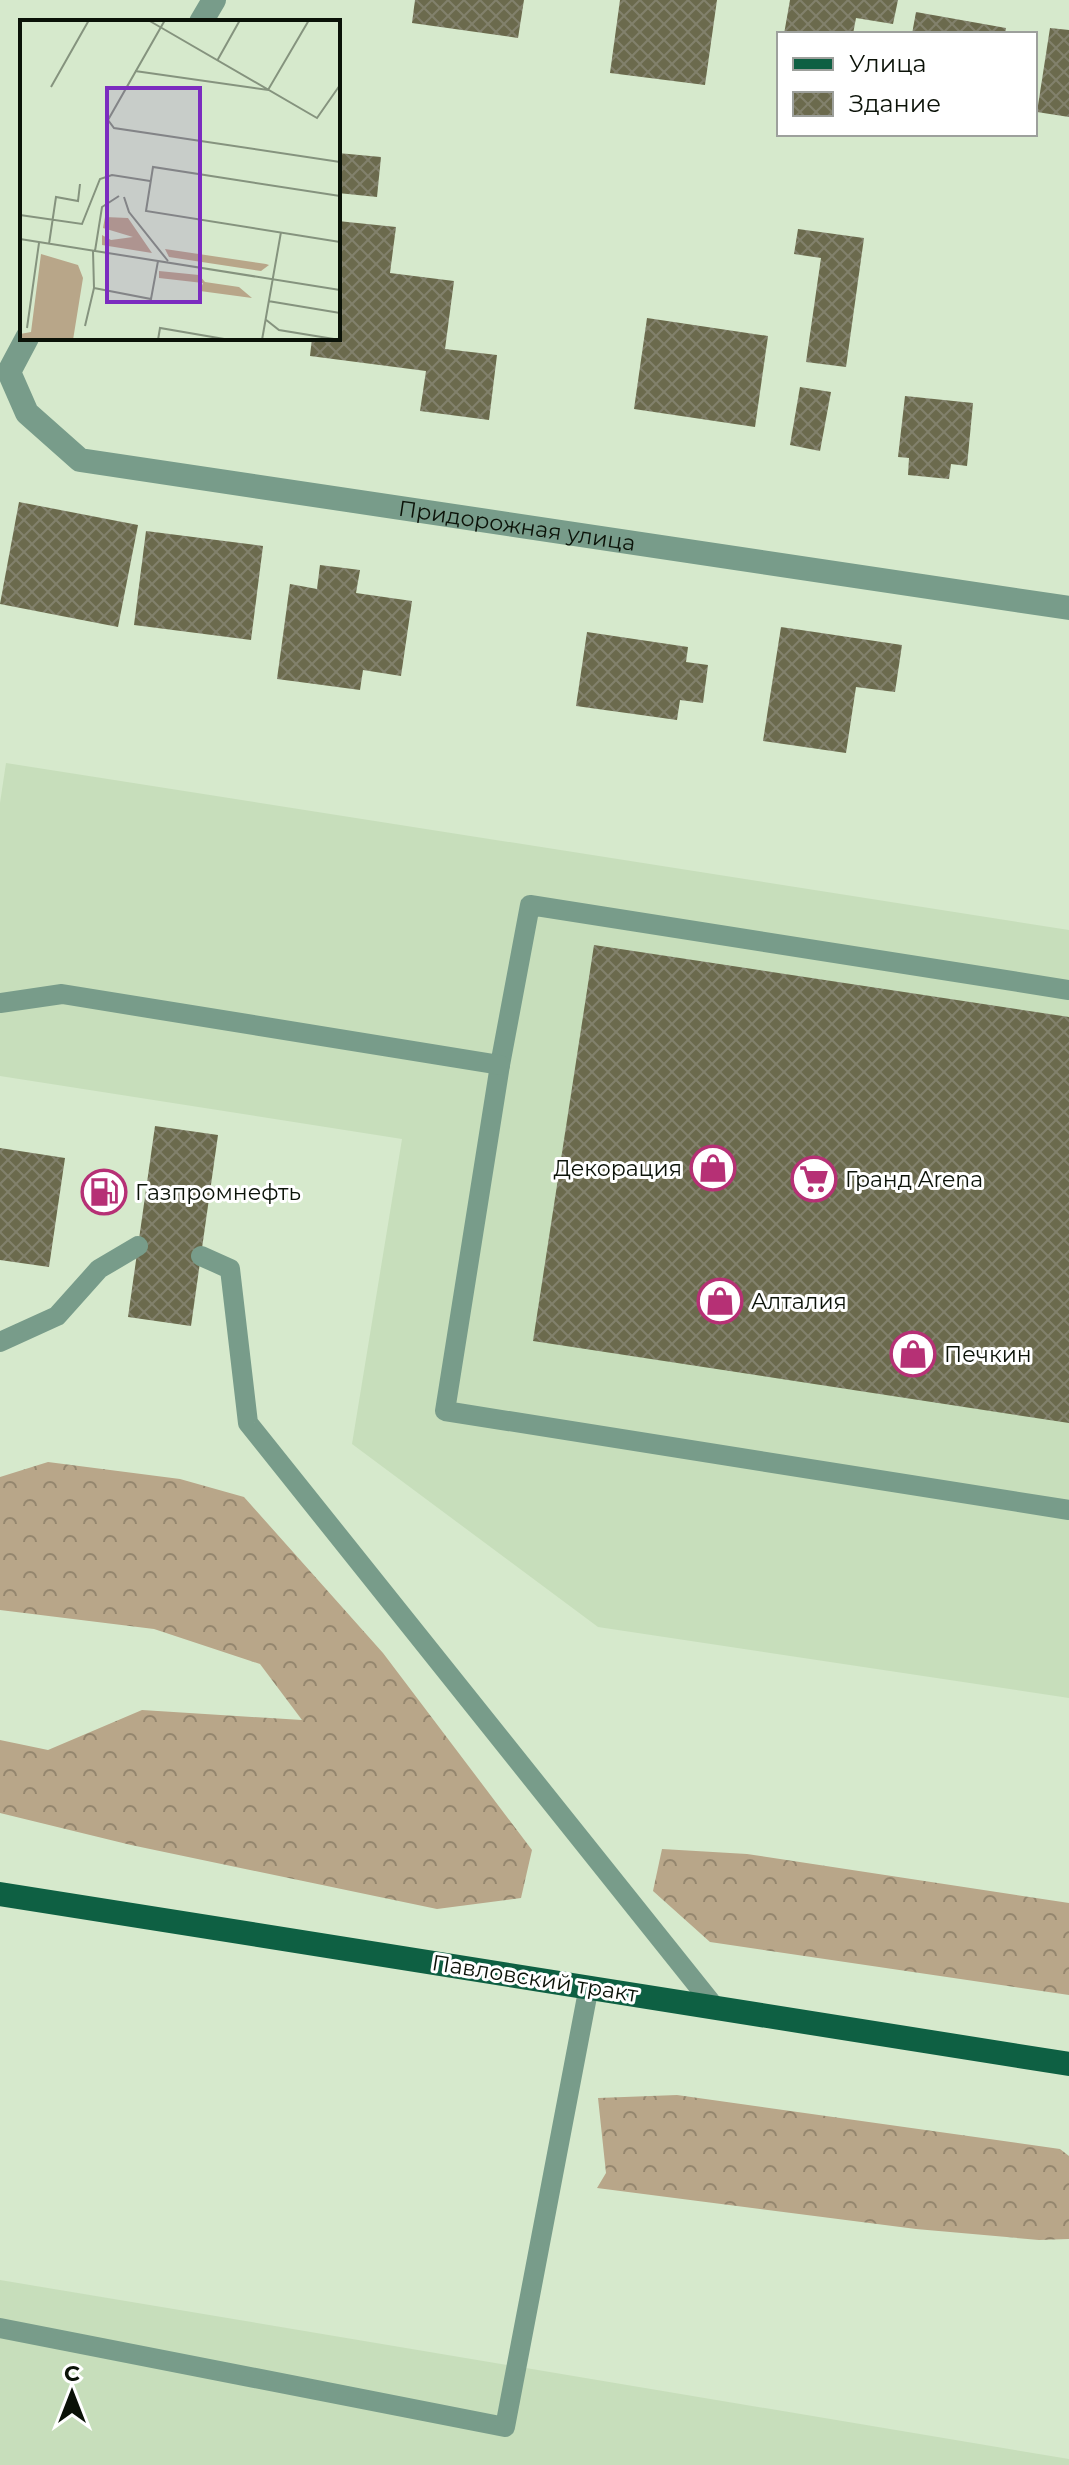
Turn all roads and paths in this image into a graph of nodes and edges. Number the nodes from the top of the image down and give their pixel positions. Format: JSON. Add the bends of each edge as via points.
{"nodes":[{"id":1,"x":214,"y":0,"type":"edge"},
{"id":2,"x":202,"y":20,"type":"edge"},
{"id":3,"x":26,"y":340,"type":"edge"},
{"id":4,"x":1069,"y":608,"type":"edge"},
{"id":5,"x":1069,"y":990,"type":"edge"},
{"id":6,"x":0,"y":1003,"type":"edge"},
{"id":7,"x":500,"y":1065,"type":"junction"},
{"id":8,"x":138,"y":1246,"type":"dead end"},
{"id":9,"x":201,"y":1256,"type":"dead end"},
{"id":10,"x":0,"y":1342,"type":"edge"},
{"id":11,"x":1069,"y":1510,"type":"edge"},
{"id":12,"x":0,"y":1894,"type":"edge"},
{"id":13,"x":589,"y":1986,"type":"junction"},
{"id":14,"x":714,"y":2006,"type":"junction"},
{"id":15,"x":1069,"y":2064,"type":"edge"},
{"id":16,"x":0,"y":2328,"type":"edge"}],
"edges":[{"from":1,"to":2,"type":"street"},
{"from":3,"to":4,"type":"street","name":"Придорожная улица","via":[[9,372],[27,413],[80,460]]},
{"from":5,"to":7,"type":"lane","via":[[530,905]]},
{"from":6,"to":7,"type":"lane","via":[[62,994]]},
{"from":7,"to":11,"type":"lane","via":[[445,1411]]},
{"from":8,"to":10,"type":"lane","via":[[99,1269],[57,1316]]},
{"from":9,"to":14,"type":"lane","via":[[230,1269],[248,1423]]},
{"from":12,"to":13,"type":"main road","name":"Павловский тракт"},
{"from":13,"to":14,"type":"main road","name":"Павловский тракт"},
{"from":13,"to":16,"type":"lane","via":[[505,2427]]},
{"from":14,"to":15,"type":"main road","name":"Павловский тракт"}]}
